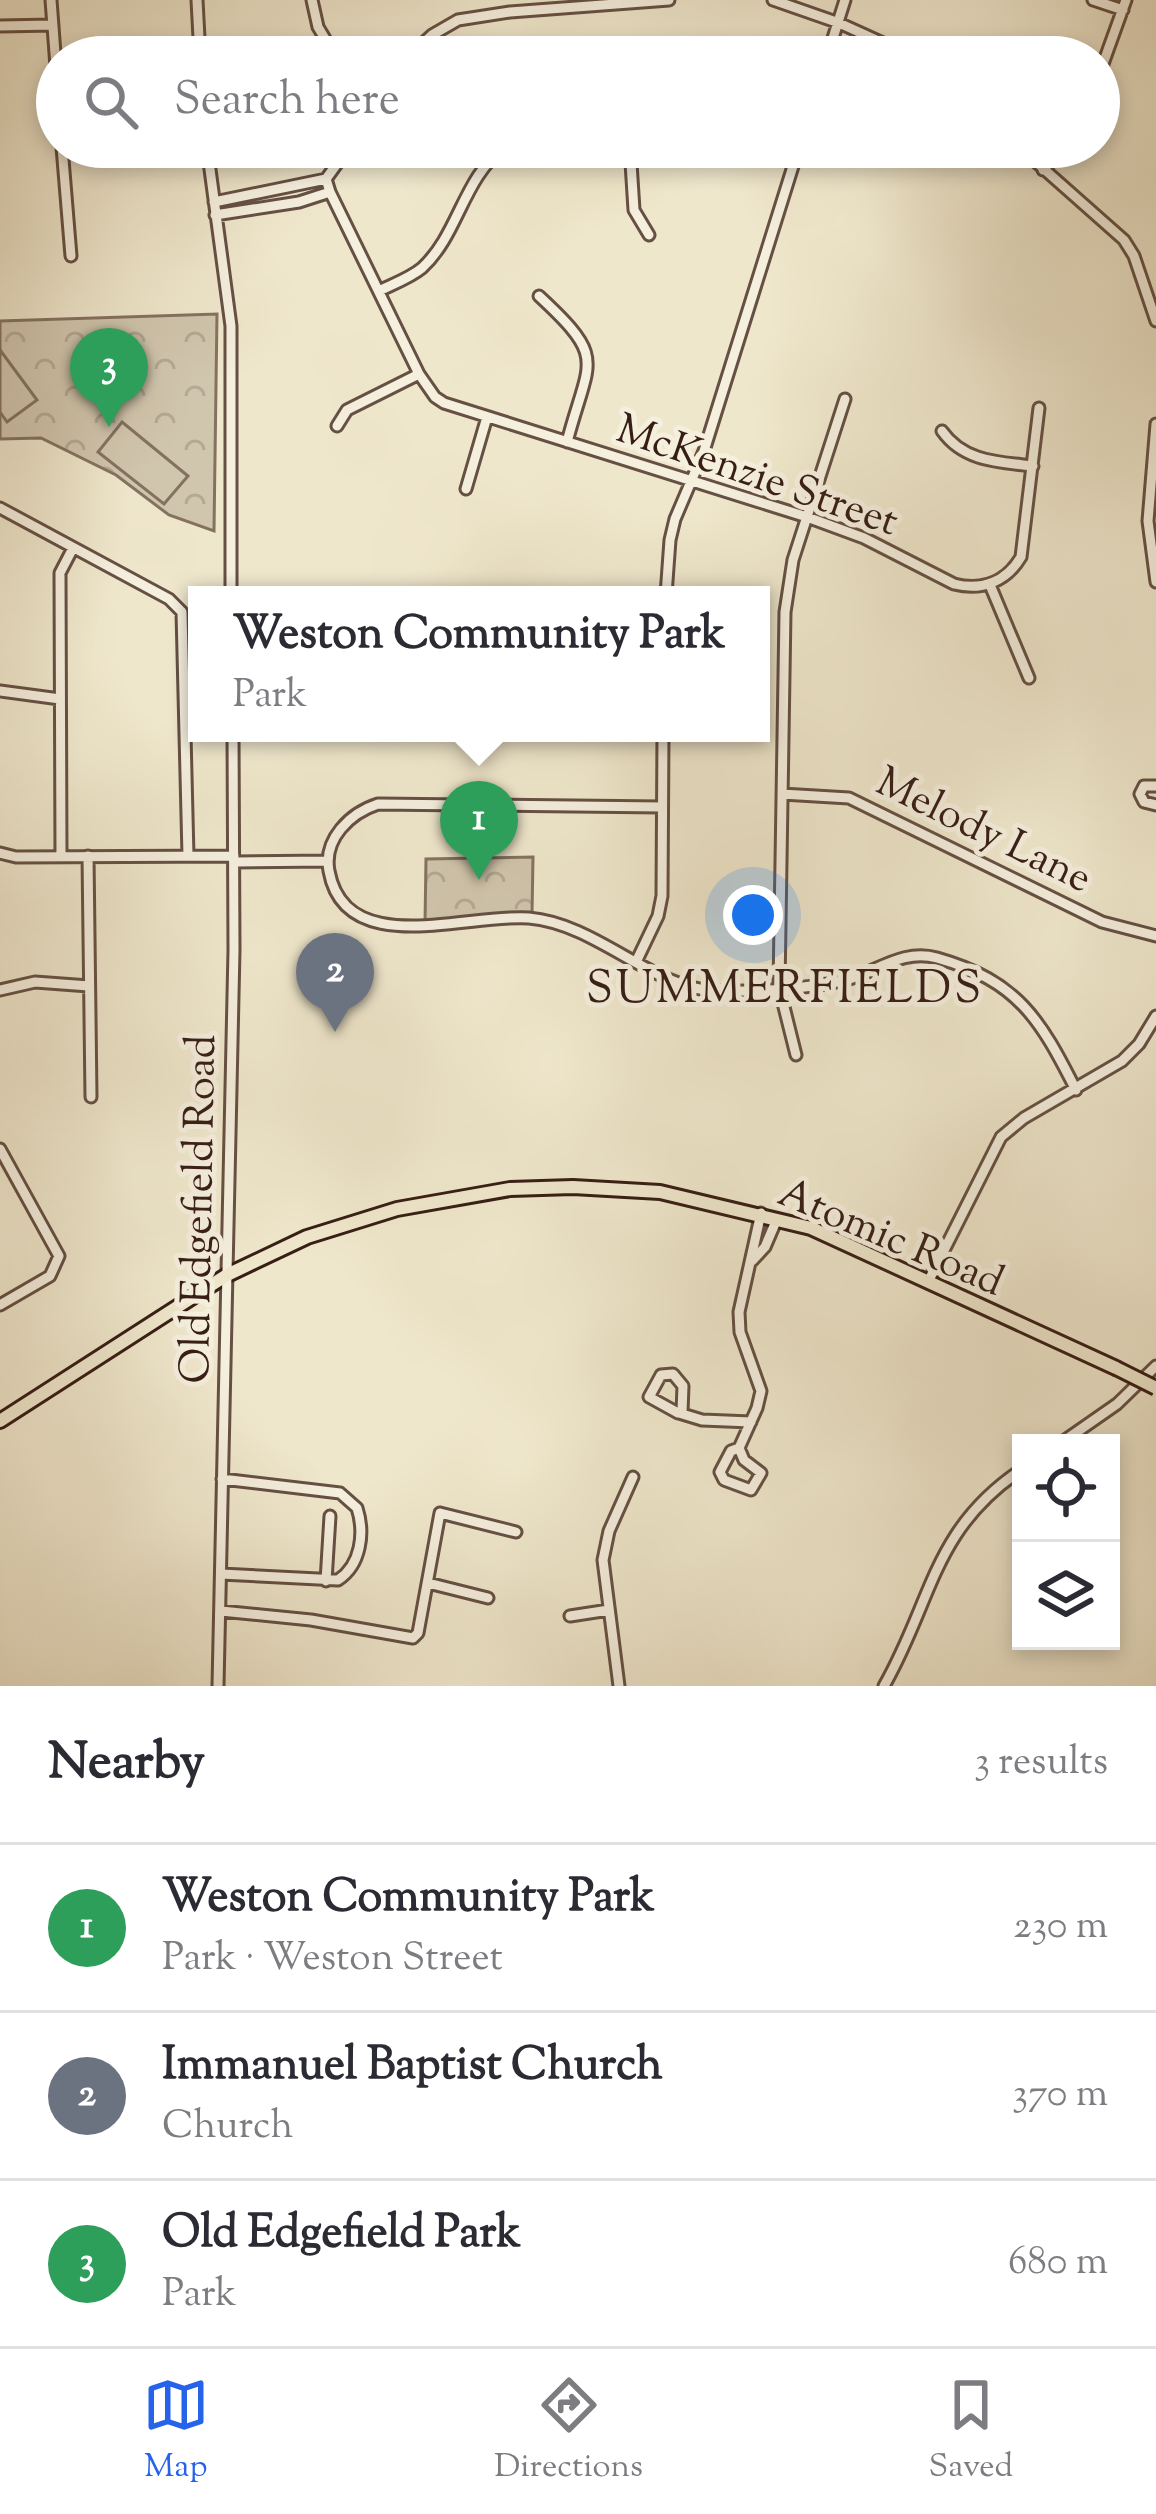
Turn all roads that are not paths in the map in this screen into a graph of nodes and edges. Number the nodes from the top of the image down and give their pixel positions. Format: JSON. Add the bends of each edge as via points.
{"nodes":[{"id":1,"x":51,"y":0,"type":"edge"},
{"id":2,"x":196,"y":0,"type":"edge"},
{"id":3,"x":312,"y":0,"type":"edge"},
{"id":4,"x":669,"y":0,"type":"edge"},
{"id":5,"x":773,"y":0,"type":"edge"},
{"id":6,"x":845,"y":0,"type":"edge"},
{"id":7,"x":1093,"y":0,"type":"edge"},
{"id":8,"x":595,"y":3,"type":"edge"},
{"id":9,"x":1125,"y":5,"type":"edge"},
{"id":10,"x":839,"y":23,"type":"junction"},
{"id":11,"x":52,"y":25,"type":"junction"},
{"id":12,"x":0,"y":26,"type":"edge"},
{"id":13,"x":53,"y":36,"type":"edge"},
{"id":14,"x":199,"y":36,"type":"edge"},
{"id":15,"x":323,"y":36,"type":"edge"},
{"id":16,"x":431,"y":36,"type":"edge"},
{"id":17,"x":834,"y":36,"type":"edge"},
{"id":18,"x":868,"y":36,"type":"edge"},
{"id":19,"x":1113,"y":36,"type":"edge"},
{"id":20,"x":64,"y":168,"type":"edge"},
{"id":21,"x":210,"y":168,"type":"edge"},
{"id":22,"x":334,"y":168,"type":"edge"},
{"id":23,"x":483,"y":168,"type":"edge"},
{"id":24,"x":631,"y":168,"type":"edge"},
{"id":25,"x":792,"y":168,"type":"edge"},
{"id":26,"x":1043,"y":170,"type":"edge"},
{"id":27,"x":326,"y":179,"type":"junction"},
{"id":28,"x":330,"y":192,"type":"junction"},
{"id":29,"x":214,"y":202,"type":"junction"},
{"id":30,"x":215,"y":215,"type":"junction"},
{"id":31,"x":649,"y":235,"type":"dead end"},
{"id":32,"x":71,"y":256,"type":"dead end"},
{"id":33,"x":379,"y":291,"type":"junction"},
{"id":34,"x":539,"y":296,"type":"dead end"},
{"id":35,"x":1155,"y":313,"type":"edge"},
{"id":36,"x":419,"y":374,"type":"junction"},
{"id":37,"x":845,"y":399,"type":"dead end"},
{"id":38,"x":1039,"y":408,"type":"dead end"},
{"id":39,"x":487,"y":417,"type":"junction"},
{"id":40,"x":1156,"y":424,"type":"edge"},
{"id":41,"x":338,"y":426,"type":"dead end"},
{"id":42,"x":942,"y":431,"type":"dead end"},
{"id":43,"x":567,"y":442,"type":"junction"},
{"id":44,"x":1033,"y":466,"type":"junction"},
{"id":45,"x":693,"y":481,"type":"junction"},
{"id":46,"x":466,"y":489,"type":"dead end"},
{"id":47,"x":0,"y":508,"type":"edge"},
{"id":48,"x":807,"y":517,"type":"junction"},
{"id":49,"x":74,"y":548,"type":"junction"},
{"id":50,"x":1156,"y":582,"type":"edge"},
{"id":51,"x":989,"y":585,"type":"junction"},
{"id":52,"x":232,"y":586,"type":"edge"},
{"id":53,"x":667,"y":586,"type":"edge"},
{"id":54,"x":1029,"y":678,"type":"dead end"},
{"id":55,"x":0,"y":691,"type":"edge"},
{"id":56,"x":59,"y":699,"type":"junction"},
{"id":57,"x":232,"y":742,"type":"edge"},
{"id":58,"x":663,"y":742,"type":"edge"},
{"id":59,"x":1156,"y":786,"type":"edge"},
{"id":60,"x":782,"y":794,"type":"junction"},
{"id":61,"x":1156,"y":805,"type":"edge"},
{"id":62,"x":662,"y":807,"type":"junction"},
{"id":63,"x":0,"y":853,"type":"edge"},
{"id":64,"x":61,"y":856,"type":"junction"},
{"id":65,"x":88,"y":856,"type":"junction"},
{"id":66,"x":188,"y":856,"type":"junction"},
{"id":67,"x":234,"y":859,"type":"junction"},
{"id":68,"x":327,"y":861,"type":"junction"},
{"id":69,"x":1156,"y":937,"type":"edge"},
{"id":70,"x":637,"y":960,"type":"junction"},
{"id":71,"x":89,"y":986,"type":"junction"},
{"id":72,"x":779,"y":987,"type":"junction"},
{"id":73,"x":0,"y":990,"type":"edge"},
{"id":74,"x":1156,"y":1016,"type":"edge"},
{"id":75,"x":796,"y":1055,"type":"dead end"},
{"id":76,"x":1076,"y":1090,"type":"junction"},
{"id":77,"x":91,"y":1097,"type":"dead end"},
{"id":78,"x":0,"y":1148,"type":"edge"},
{"id":79,"x":760,"y":1214,"type":"junction"},
{"id":80,"x":777,"y":1219,"type":"junction"},
{"id":81,"x":750,"y":1266,"type":"junction"},
{"id":82,"x":227,"y":1275,"type":"junction"},
{"id":83,"x":928,"y":1282,"type":"junction"},
{"id":84,"x":0,"y":1305,"type":"edge"},
{"id":85,"x":1156,"y":1366,"type":"edge"},
{"id":86,"x":1156,"y":1388,"type":"edge"},
{"id":87,"x":678,"y":1413,"type":"junction"},
{"id":88,"x":0,"y":1421,"type":"edge"},
{"id":89,"x":751,"y":1422,"type":"junction"},
{"id":90,"x":1074,"y":1434,"type":"edge"},
{"id":91,"x":739,"y":1448,"type":"junction"},
{"id":92,"x":633,"y":1477,"type":"dead end"},
{"id":93,"x":1012,"y":1477,"type":"edge"},
{"id":94,"x":222,"y":1479,"type":"junction"},
{"id":95,"x":330,"y":1516,"type":"dead end"},
{"id":96,"x":516,"y":1532,"type":"dead end"},
{"id":97,"x":221,"y":1574,"type":"junction"},
{"id":98,"x":326,"y":1581,"type":"junction"},
{"id":99,"x":428,"y":1583,"type":"junction"},
{"id":100,"x":488,"y":1598,"type":"dead end"},
{"id":101,"x":609,"y":1610,"type":"junction"},
{"id":102,"x":220,"y":1611,"type":"junction"},
{"id":103,"x":570,"y":1616,"type":"dead end"},
{"id":104,"x":218,"y":1686,"type":"edge"},
{"id":105,"x":620,"y":1686,"type":"edge"},
{"id":106,"x":884,"y":1686,"type":"edge"}],
"edges":[{"from":1,"to":11,"type":"street"},
{"from":2,"to":14,"type":"street"},
{"from":3,"to":15,"type":"street"},
{"from":4,"to":8,"type":"street"},
{"from":5,"to":10,"type":"street"},
{"from":6,"to":10,"type":"street"},
{"from":7,"to":9,"type":"street"},
{"from":8,"to":16,"type":"street","via":[[458,20]]},
{"from":9,"to":19,"type":"street"},
{"from":10,"to":17,"type":"street"},
{"from":10,"to":18,"type":"street"},
{"from":11,"to":12,"type":"street"},
{"from":11,"to":13,"type":"street"},
{"from":20,"to":32,"type":"street"},
{"from":21,"to":29,"type":"street"},
{"from":22,"to":27,"type":"street"},
{"from":23,"to":33,"type":"street","via":[[428,261]]},
{"from":24,"to":31,"type":"street","via":[[634,210]]},
{"from":25,"to":45,"type":"street"},
{"from":26,"to":35,"type":"street","via":[[1124,240]]},
{"from":27,"to":28,"type":"street","name":"McKenzie Street"},
{"from":27,"to":29,"type":"street"},
{"from":28,"to":30,"type":"street"},
{"from":28,"to":33,"type":"street","name":"McKenzie Street"},
{"from":29,"to":30,"type":"street"},
{"from":30,"to":52,"type":"street","via":[[231,326]]},
{"from":33,"to":36,"type":"street","name":"McKenzie Street"},
{"from":34,"to":43,"type":"street","via":[[580,334],[588,353]]},
{"from":36,"to":39,"type":"street","name":"McKenzie Street","via":[[439,400]]},
{"from":36,"to":41,"type":"street","via":[[347,410]]},
{"from":37,"to":48,"type":"street"},
{"from":38,"to":44,"type":"street"},
{"from":39,"to":43,"type":"street","name":"McKenzie Street"},
{"from":39,"to":46,"type":"street"},
{"from":40,"to":50,"type":"street","via":[[1148,521]]},
{"from":42,"to":44,"type":"street","via":[[979,459]]},
{"from":43,"to":45,"type":"street","name":"McKenzie Street"},
{"from":44,"to":51,"type":"street","via":[[1021,557]]},
{"from":45,"to":48,"type":"street","name":"McKenzie Street"},
{"from":45,"to":53,"type":"street","via":[[670,540]]},
{"from":47,"to":49,"type":"street"},
{"from":48,"to":51,"type":"street","name":"McKenzie Street","via":[[954,584]]},
{"from":48,"to":60,"type":"street","via":[[786,601]]},
{"from":49,"to":56,"type":"street","via":[[60,573]]},
{"from":49,"to":66,"type":"street","via":[[170,599],[185,618]]},
{"from":51,"to":54,"type":"street"},
{"from":55,"to":56,"type":"street"},
{"from":56,"to":64,"type":"street"},
{"from":57,"to":67,"type":"street","name":"Old Edgefield Road"},
{"from":58,"to":62,"type":"street"},
{"from":59,"to":61,"type":"street","via":[[1140,794]]},
{"from":60,"to":69,"type":"street","name":"Melody Lane","via":[[849,798],[1102,922]]},
{"from":60,"to":72,"type":"street"},
{"from":62,"to":68,"type":"street","via":[[386,802],[349,820]]},
{"from":62,"to":70,"type":"street","via":[[662,896]]},
{"from":63,"to":64,"type":"street"},
{"from":64,"to":65,"type":"street"},
{"from":65,"to":66,"type":"street"},
{"from":65,"to":71,"type":"street"},
{"from":66,"to":67,"type":"street"},
{"from":67,"to":68,"type":"street"},
{"from":67,"to":82,"type":"street","name":"Old Edgefield Road"},
{"from":68,"to":70,"type":"street","via":[[338,896],[373,923],[537,919]]},
{"from":70,"to":72,"type":"street","via":[[702,990]]},
{"from":71,"to":73,"type":"street","via":[[34,982]]},
{"from":71,"to":77,"type":"street"},
{"from":72,"to":75,"type":"street"},
{"from":72,"to":76,"type":"street","via":[[850,980],[910,956],[975,971],[1031,1011]]},
{"from":74,"to":76,"type":"street","via":[[1131,1053]]},
{"from":76,"to":83,"type":"street","via":[[1001,1137]]},
{"from":78,"to":84,"type":"street","via":[[59,1256],[50,1276]]},
{"from":79,"to":80,"type":"main road","name":"Atomic Road"},
{"from":79,"to":81,"type":"street"},
{"from":79,"to":82,"type":"main road","name":"Atomic Road","via":[[628,1189],[488,1191],[349,1222]]},
{"from":80,"to":81,"type":"street"},
{"from":80,"to":83,"type":"main road","name":"Atomic Road"},
{"from":81,"to":89,"type":"street","via":[[739,1312],[760,1383]]},
{"from":82,"to":88,"type":"main road","name":"Atomic Road"},
{"from":82,"to":94,"type":"street","name":"Old Edgefield Road"},
{"from":83,"to":86,"type":"main road","name":"Atomic Road","bridge":true},
{"from":85,"to":90,"type":"street"},
{"from":87,"to":87,"type":"street","via":[[649,1397],[664,1374],[682,1386]]},
{"from":87,"to":89,"type":"street"},
{"from":89,"to":91,"type":"street"},
{"from":91,"to":91,"type":"street","via":[[721,1475],[751,1490],[761,1473]]},
{"from":92,"to":101,"type":"street","via":[[604,1550]]},
{"from":93,"to":106,"type":"street","via":[[954,1534]]},
{"from":94,"to":97,"type":"street","name":"Old Edgefield Road"},
{"from":94,"to":98,"type":"street","via":[[350,1499],[361,1519],[357,1555],[347,1575]]},
{"from":95,"to":98,"type":"street"},
{"from":96,"to":99,"type":"street","via":[[440,1514]]},
{"from":97,"to":98,"type":"street"},
{"from":97,"to":102,"type":"street","name":"Old Edgefield Road"},
{"from":99,"to":100,"type":"street"},
{"from":99,"to":102,"type":"street","via":[[413,1638]]},
{"from":101,"to":103,"type":"street"},
{"from":101,"to":105,"type":"street"},
{"from":102,"to":104,"type":"street","name":"Old Edgefield Road"}]}
